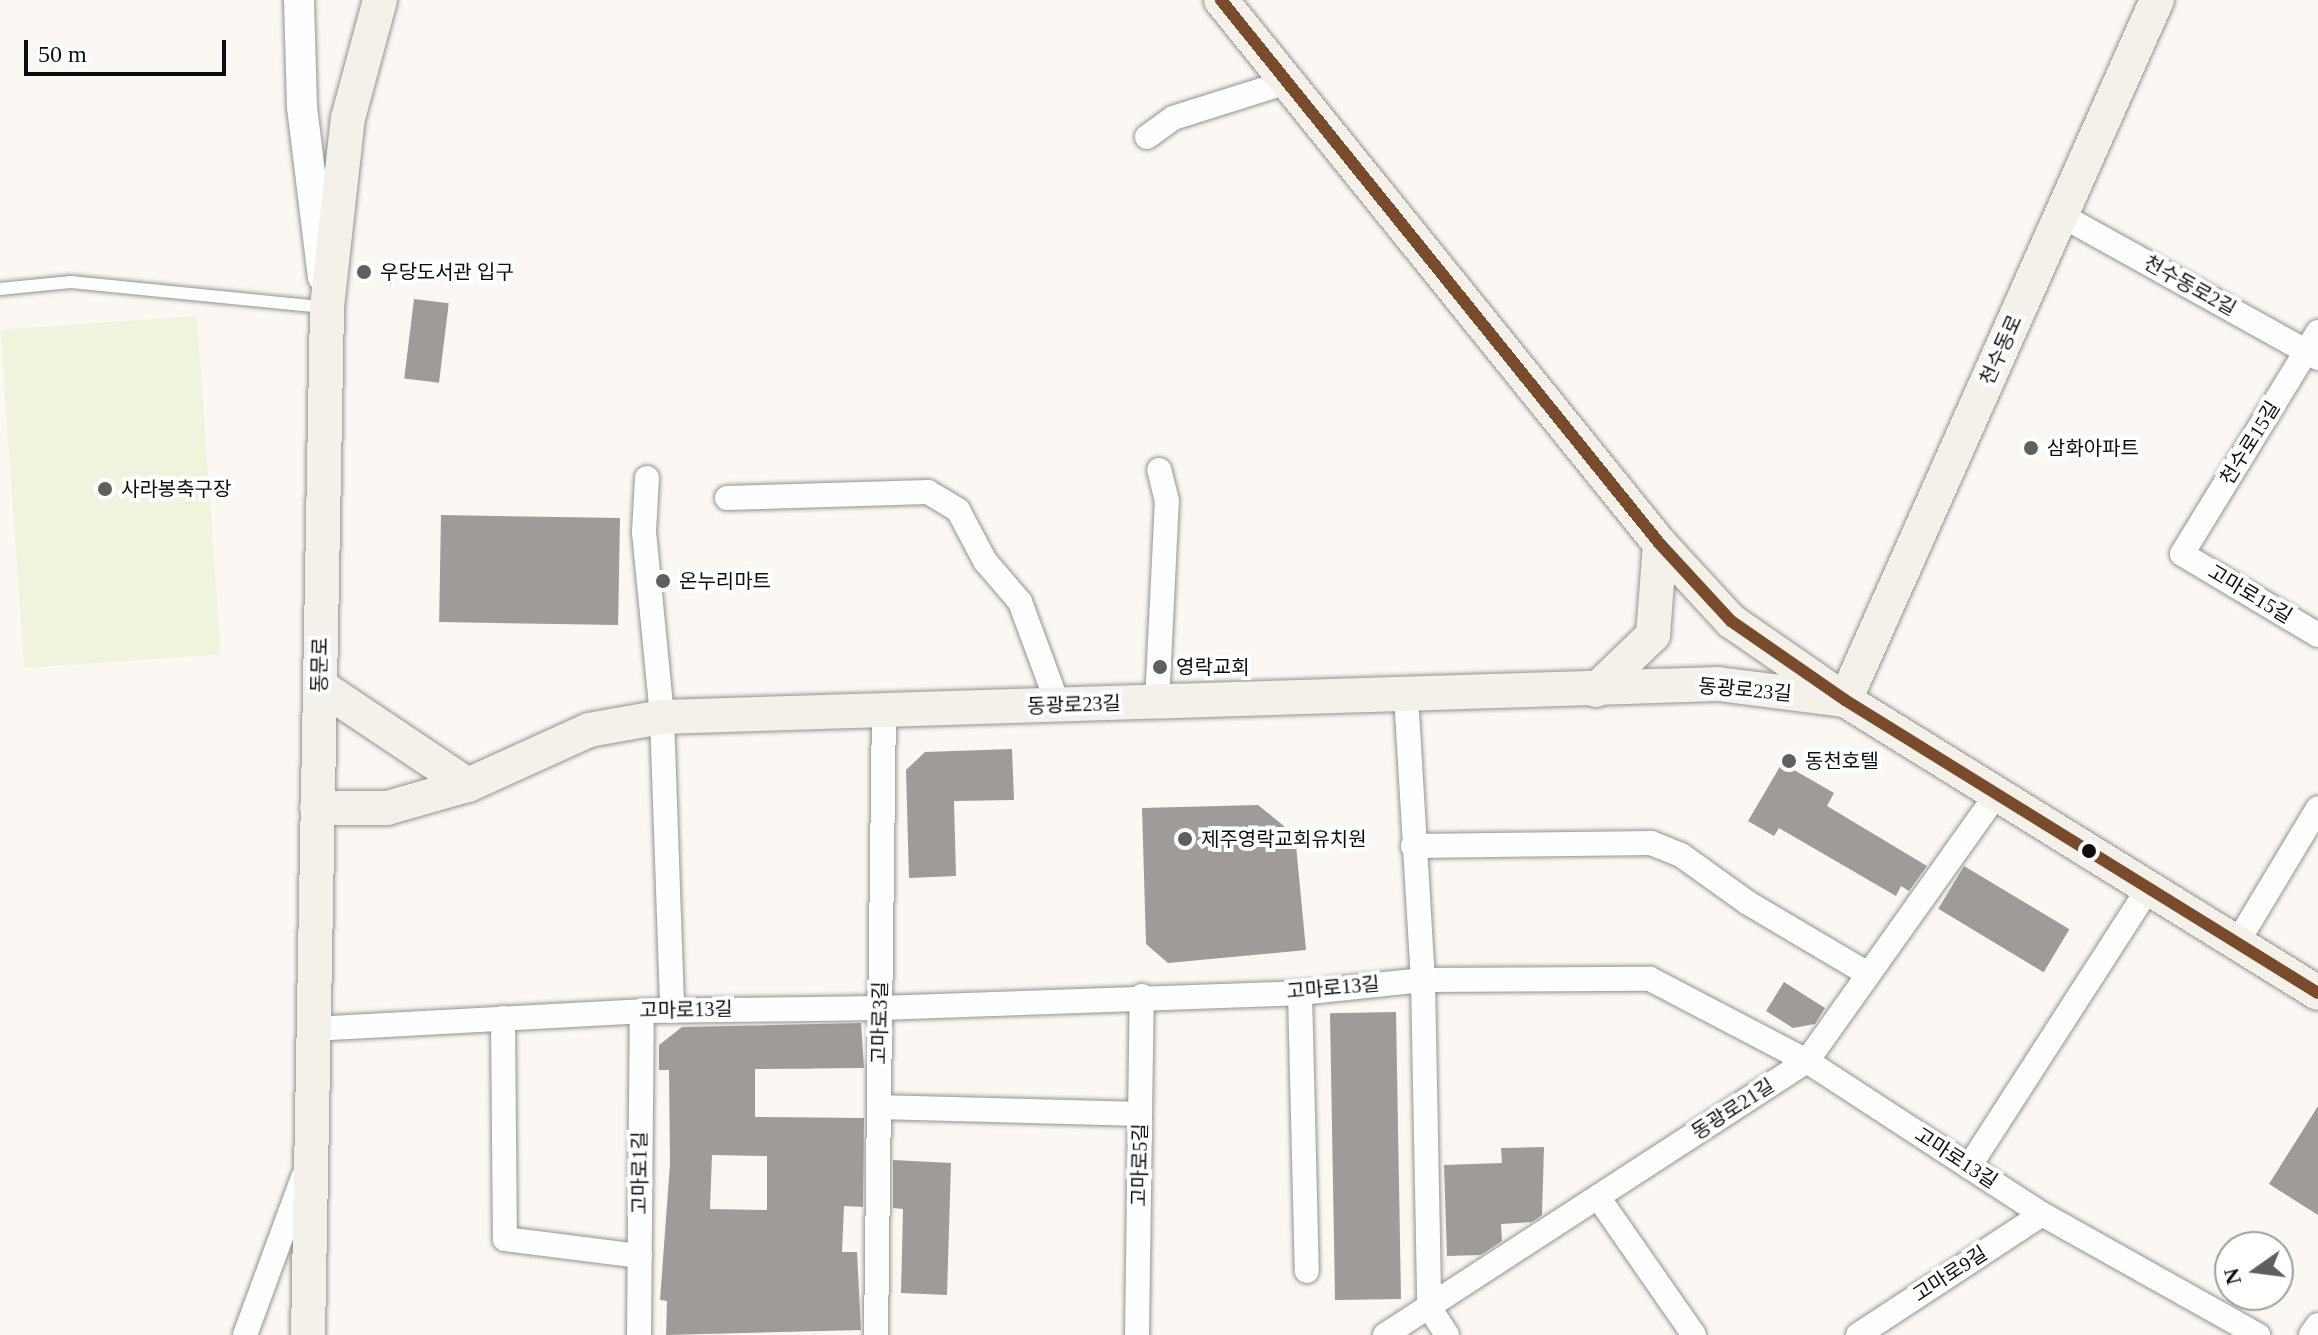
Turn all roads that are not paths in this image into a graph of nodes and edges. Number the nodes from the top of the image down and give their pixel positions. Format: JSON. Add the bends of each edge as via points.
{"nodes":[{"id":1,"x":299,"y":0,"type":"edge"},
{"id":2,"x":380,"y":0,"type":"edge"},
{"id":3,"x":1221,"y":0,"type":"edge"},
{"id":4,"x":2157,"y":0,"type":"edge"},
{"id":5,"x":1290,"y":81,"type":"junction"},
{"id":6,"x":1147,"y":137,"type":"dead end"},
{"id":7,"x":2061,"y":215,"type":"junction"},
{"id":8,"x":0,"y":289,"type":"edge"},
{"id":9,"x":327,"y":307,"type":"junction"},
{"id":10,"x":2314,"y":347,"type":"edge"},
{"id":11,"x":1159,"y":470,"type":"dead end"},
{"id":12,"x":647,"y":478,"type":"dead end"},
{"id":13,"x":727,"y":498,"type":"dead end"},
{"id":14,"x":1660,"y":544,"type":"junction"},
{"id":15,"x":2182,"y":554,"type":"joint"},
{"id":16,"x":2318,"y":635,"type":"edge"},
{"id":17,"x":320,"y":686,"type":"junction"},
{"id":18,"x":1596,"y":690,"type":"junction"},
{"id":19,"x":1406,"y":695,"type":"junction"},
{"id":20,"x":1845,"y":700,"type":"junction"},
{"id":21,"x":1157,"y":703,"type":"junction"},
{"id":22,"x":1058,"y":705,"type":"junction"},
{"id":23,"x":884,"y":710,"type":"junction"},
{"id":24,"x":662,"y":717,"type":"junction"},
{"id":25,"x":468,"y":785,"type":"junction"},
{"id":26,"x":1997,"y":794,"type":"junction"},
{"id":27,"x":317,"y":808,"type":"junction"},
{"id":28,"x":2318,"y":808,"type":"edge"},
{"id":29,"x":1413,"y":846,"type":"junction"},
{"id":30,"x":2149,"y":888,"type":"junction"},
{"id":31,"x":2237,"y":943,"type":"junction"},
{"id":32,"x":1868,"y":974,"type":"junction"},
{"id":33,"x":1423,"y":980,"type":"junction"},
{"id":34,"x":1300,"y":993,"type":"junction"},
{"id":35,"x":2318,"y":993,"type":"edge"},
{"id":36,"x":1142,"y":996,"type":"junction"},
{"id":37,"x":880,"y":1008,"type":"junction"},
{"id":38,"x":672,"y":1010,"type":"junction"},
{"id":39,"x":642,"y":1011,"type":"junction"},
{"id":40,"x":503,"y":1018,"type":"junction"},
{"id":41,"x":312,"y":1029,"type":"junction"},
{"id":42,"x":1807,"y":1061,"type":"junction"},
{"id":43,"x":879,"y":1107,"type":"junction"},
{"id":44,"x":1140,"y":1114,"type":"junction"},
{"id":45,"x":309,"y":1160,"type":"junction"},
{"id":46,"x":1969,"y":1167,"type":"junction"},
{"id":47,"x":1598,"y":1197,"type":"junction"},
{"id":48,"x":2042,"y":1214,"type":"junction"},
{"id":49,"x":640,"y":1256,"type":"junction"},
{"id":50,"x":1307,"y":1271,"type":"dead end"},
{"id":51,"x":1429,"y":1307,"type":"junction"},
{"id":52,"x":2318,"y":1325,"type":"edge"},
{"id":53,"x":245,"y":1335,"type":"edge"},
{"id":54,"x":308,"y":1335,"type":"edge"},
{"id":55,"x":639,"y":1335,"type":"edge"},
{"id":56,"x":876,"y":1335,"type":"edge"},
{"id":57,"x":1137,"y":1335,"type":"edge"},
{"id":58,"x":1385,"y":1335,"type":"edge"},
{"id":59,"x":1447,"y":1335,"type":"edge"},
{"id":60,"x":1694,"y":1335,"type":"edge"},
{"id":61,"x":1858,"y":1335,"type":"edge"},
{"id":62,"x":2258,"y":1335,"type":"edge"},
{"id":63,"x":2311,"y":1335,"type":"edge"}],
"edges":[{"from":1,"to":9,"type":"street","via":[[302,107]]},
{"from":2,"to":9,"type":"main road","name":"동문로","via":[[348,118]]},
{"from":3,"to":5,"type":"main road"},
{"from":4,"to":7,"type":"main road","name":"천수동로"},
{"from":5,"to":6,"type":"street","via":[[1173,118]]},
{"from":5,"to":14,"type":"main road"},
{"from":7,"to":10,"type":"street","name":"천수동로2길"},
{"from":7,"to":20,"type":"main road","name":"천수동로"},
{"from":8,"to":9,"type":"lane","via":[[71,282]]},
{"from":9,"to":17,"type":"main road","name":"동문로"},
{"from":10,"to":15,"type":"street","name":"천수로15길"},
{"from":11,"to":21,"type":"street","via":[[1167,501]]},
{"from":12,"to":24,"type":"street","via":[[644,532]]},
{"from":13,"to":22,"type":"street","via":[[928,492],[958,510],[985,561],[1020,602]]},
{"from":14,"to":18,"type":"main road","via":[[1653,635]]},
{"from":14,"to":20,"type":"main road","via":[[1731,621]]},
{"from":15,"to":16,"type":"street","name":"고마로15길"},
{"from":17,"to":25,"type":"main road"},
{"from":17,"to":27,"type":"main road","name":"동문로"},
{"from":18,"to":19,"type":"main road","name":"동광로23길"},
{"from":18,"to":20,"type":"main road","name":"동광로23길","via":[[1718,684]]},
{"from":19,"to":21,"type":"main road","name":"동광로23길"},
{"from":19,"to":29,"type":"street"},
{"from":20,"to":26,"type":"main road"},
{"from":21,"to":22,"type":"main road","name":"동광로23길"},
{"from":22,"to":23,"type":"main road","name":"동광로23길"},
{"from":23,"to":24,"type":"main road","name":"동광로23길"},
{"from":23,"to":37,"type":"street","name":"고마로3길"},
{"from":24,"to":25,"type":"main road","name":"동광로23길","via":[[589,730]]},
{"from":24,"to":38,"type":"street"},
{"from":25,"to":27,"type":"main road","name":"동광로23길","via":[[387,808]]},
{"from":26,"to":30,"type":"main road"},
{"from":26,"to":32,"type":"street","name":"동광로21길"},
{"from":27,"to":41,"type":"main road","name":"동문로"},
{"from":28,"to":31,"type":"street"},
{"from":29,"to":32,"type":"street","via":[[1651,843],[1681,855],[1748,903]]},
{"from":29,"to":33,"type":"street"},
{"from":30,"to":31,"type":"main road"},
{"from":30,"to":46,"type":"street"},
{"from":31,"to":35,"type":"main road"},
{"from":32,"to":42,"type":"street","name":"동광로21길"},
{"from":33,"to":34,"type":"street","name":"고마로13길"},
{"from":33,"to":42,"type":"street","name":"고마로13길","via":[[1650,979]]},
{"from":33,"to":51,"type":"street"},
{"from":34,"to":36,"type":"street","name":"고마로13길"},
{"from":34,"to":50,"type":"street"},
{"from":36,"to":37,"type":"street","name":"고마로13길"},
{"from":36,"to":44,"type":"street","name":"고마로5길"},
{"from":37,"to":38,"type":"street","name":"고마로13길"},
{"from":37,"to":43,"type":"street","name":"고마로3길"},
{"from":38,"to":39,"type":"street","name":"고마로13길"},
{"from":39,"to":40,"type":"street","name":"고마로13길"},
{"from":39,"to":49,"type":"street","name":"고마로1길"},
{"from":40,"to":41,"type":"street","name":"고마로13길"},
{"from":40,"to":49,"type":"street","via":[[505,1239]]},
{"from":41,"to":45,"type":"main road","name":"동문로"},
{"from":42,"to":46,"type":"street","name":"고마로13길"},
{"from":42,"to":47,"type":"street","name":"동광로21길"},
{"from":43,"to":44,"type":"street"},
{"from":43,"to":56,"type":"street","name":"고마로3길"},
{"from":44,"to":57,"type":"street","name":"고마로5길"},
{"from":45,"to":53,"type":"street"},
{"from":45,"to":54,"type":"main road","name":"동문로"},
{"from":46,"to":48,"type":"street","name":"고마로13길"},
{"from":47,"to":51,"type":"street","name":"동광로21길"},
{"from":47,"to":60,"type":"street"},
{"from":48,"to":61,"type":"street","name":"고마로9길"},
{"from":48,"to":62,"type":"street","name":"고마로13길"},
{"from":49,"to":55,"type":"street","name":"고마로1길"},
{"from":51,"to":58,"type":"street","name":"동광로21길"},
{"from":51,"to":59,"type":"street"},
{"from":52,"to":63,"type":"street"}]}
